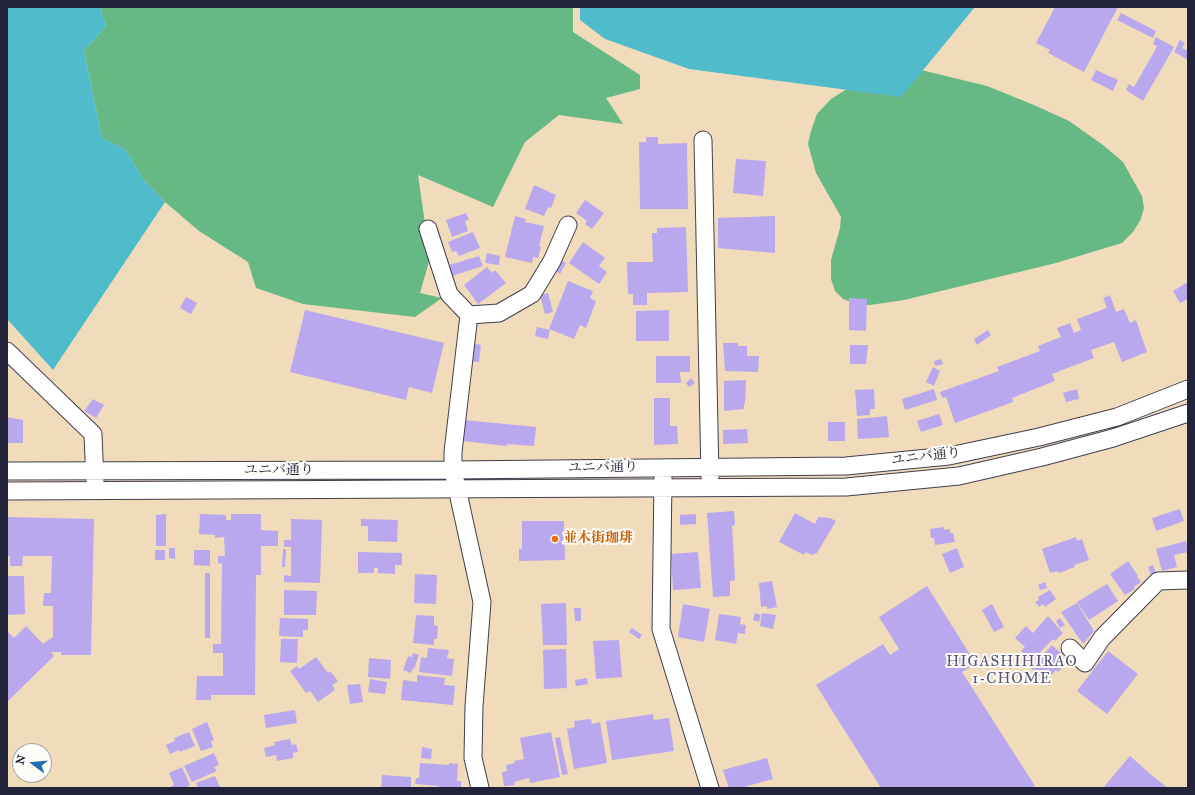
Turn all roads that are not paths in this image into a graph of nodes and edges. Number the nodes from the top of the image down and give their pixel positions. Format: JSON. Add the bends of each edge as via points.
{"nodes":[{"id":1,"x":702,"y":140,"type":"dead end"},
{"id":2,"x":568,"y":225,"type":"dead end"},
{"id":3,"x":428,"y":229,"type":"dead end"},
{"id":4,"x":469,"y":315,"type":"junction"},
{"id":5,"x":7,"y":351,"type":"edge"},
{"id":6,"x":1188,"y":389,"type":"edge"},
{"id":7,"x":1188,"y":413,"type":"edge"},
{"id":8,"x":709,"y":467,"type":"junction"},
{"id":9,"x":663,"y":468,"type":"junction"},
{"id":10,"x":453,"y":470,"type":"junction"},
{"id":11,"x":7,"y":471,"type":"edge"},
{"id":12,"x":95,"y":471,"type":"junction"},
{"id":13,"x":662,"y":488,"type":"junction"},
{"id":14,"x":711,"y":488,"type":"junction"},
{"id":15,"x":458,"y":490,"type":"junction"},
{"id":16,"x":7,"y":491,"type":"edge"},
{"id":17,"x":95,"y":491,"type":"junction"},
{"id":18,"x":1188,"y":580,"type":"edge"},
{"id":19,"x":1070,"y":648,"type":"dead end"},
{"id":20,"x":480,"y":788,"type":"edge"},
{"id":21,"x":710,"y":788,"type":"edge"}],
"edges":[{"from":1,"to":8,"type":"street"},
{"from":2,"to":4,"type":"street","via":[[552,261],[532,294],[499,313]]},
{"from":3,"to":4,"type":"street","via":[[448,294]]},
{"from":4,"to":10,"type":"street"},
{"from":5,"to":12,"type":"street","via":[[93,434]]},
{"from":6,"to":8,"type":"street","name":"ユニバ通り","via":[[1117,417],[949,456],[846,466]]},
{"from":7,"to":14,"type":"street","name":"ユニバ通り","via":[[1113,438],[959,476],[846,487]]},
{"from":8,"to":9,"type":"street","name":"ユニバ通り"},
{"from":8,"to":14,"type":"street"},
{"from":9,"to":10,"type":"street","name":"ユニバ通り"},
{"from":9,"to":13,"type":"street"},
{"from":10,"to":12,"type":"street","name":"ユニバ通り"},
{"from":10,"to":15,"type":"street"},
{"from":11,"to":12,"type":"street","name":"ユニバ通り"},
{"from":12,"to":17,"type":"street"},
{"from":13,"to":14,"type":"street","name":"ユニバ通り"},
{"from":13,"to":15,"type":"street","name":"ユニバ通り"},
{"from":13,"to":21,"type":"street","via":[[660,630]]},
{"from":15,"to":17,"type":"street","name":"ユニバ通り"},
{"from":15,"to":20,"type":"street","via":[[482,602],[474,706],[474,758]]},
{"from":16,"to":17,"type":"street","name":"ユニバ通り"},
{"from":18,"to":19,"type":"street","via":[[1158,581],[1102,638],[1085,663]]}]}
